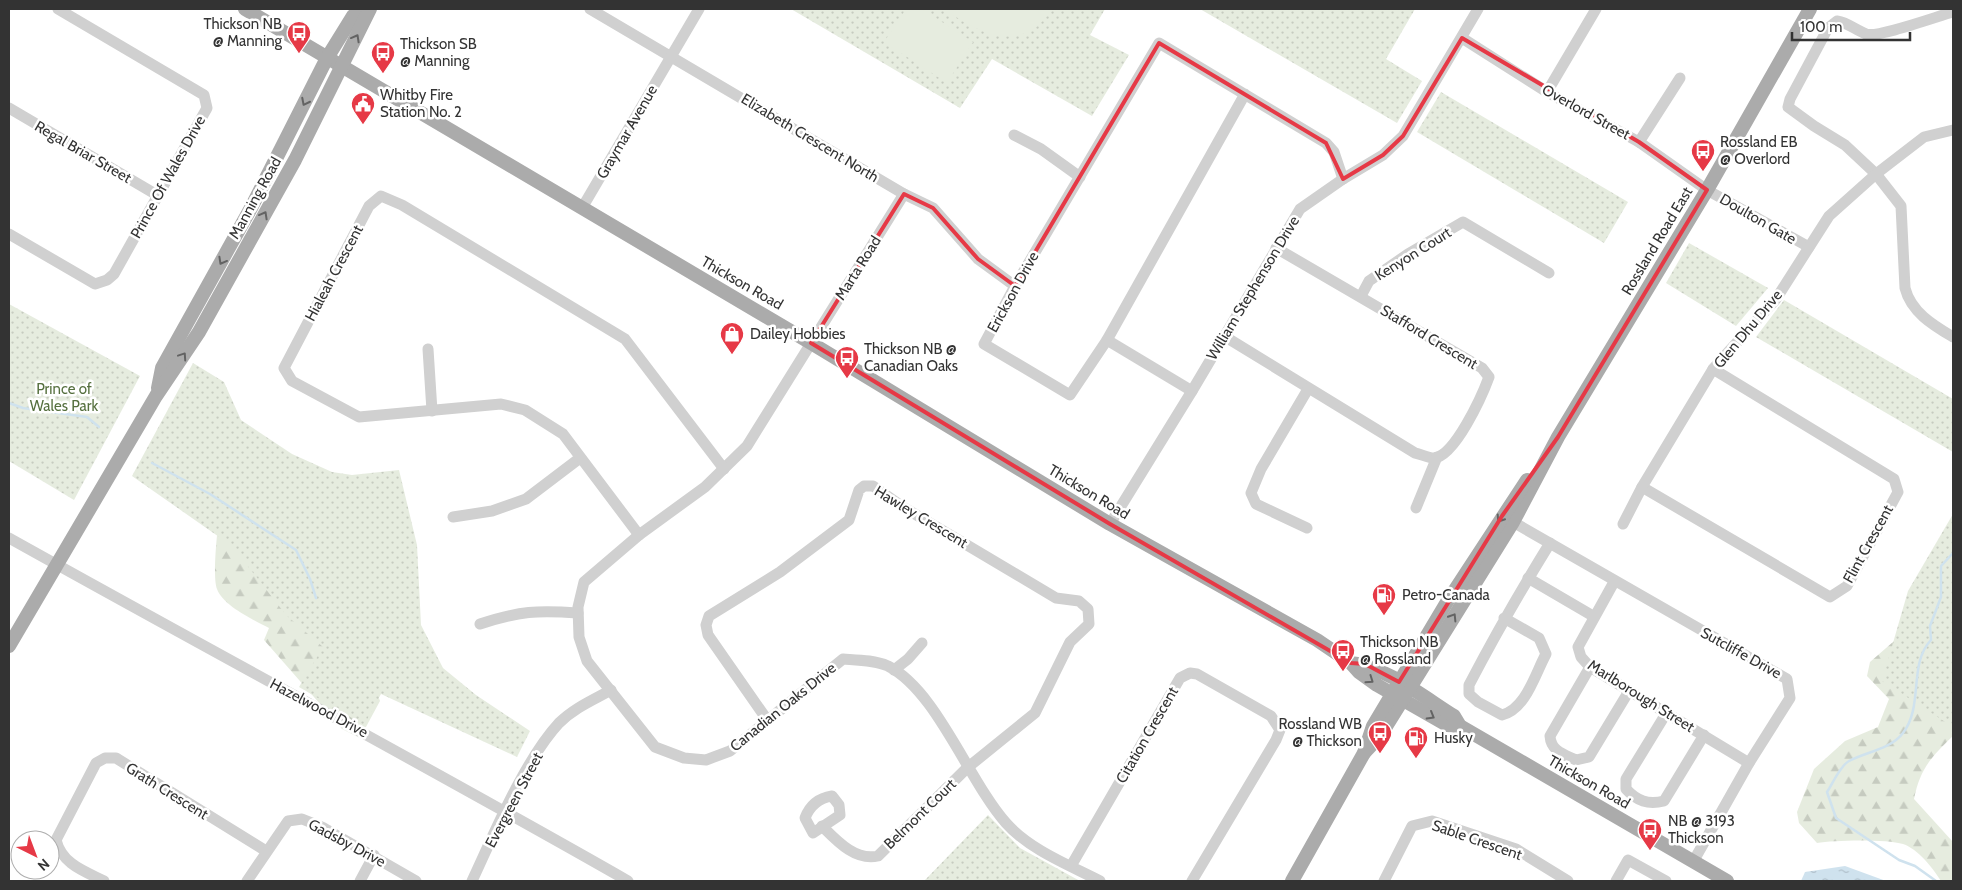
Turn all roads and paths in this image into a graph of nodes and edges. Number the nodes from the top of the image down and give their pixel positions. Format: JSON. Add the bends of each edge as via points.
{"nodes":[{"id":1,"x":58,"y":9,"type":"edge"},
{"id":2,"x":245,"y":9,"type":"edge"},
{"id":3,"x":360,"y":9,"type":"edge"},
{"id":4,"x":370,"y":9,"type":"edge"},
{"id":5,"x":590,"y":9,"type":"edge"},
{"id":6,"x":699,"y":9,"type":"edge"},
{"id":7,"x":1478,"y":9,"type":"edge"},
{"id":8,"x":1596,"y":9,"type":"edge"},
{"id":9,"x":1810,"y":9,"type":"edge"},
{"id":10,"x":1953,"y":12,"type":"edge"},
{"id":11,"x":1462,"y":38,"type":"junction"},
{"id":12,"x":672,"y":56,"type":"junction"},
{"id":13,"x":328,"y":58,"type":"junction"},
{"id":14,"x":340,"y":66,"type":"junction"},
{"id":15,"x":1680,"y":78,"type":"dead end"},
{"id":16,"x":1548,"y":92,"type":"junction"},
{"id":17,"x":1245,"y":94,"type":"junction"},
{"id":18,"x":9,"y":108,"type":"edge"},
{"id":19,"x":1953,"y":130,"type":"edge"},
{"id":20,"x":1014,"y":135,"type":"dead end"},
{"id":21,"x":1639,"y":142,"type":"junction"},
{"id":22,"x":1876,"y":174,"type":"junction"},
{"id":23,"x":1080,"y":177,"type":"junction"},
{"id":24,"x":1343,"y":179,"type":"junction"},
{"id":25,"x":1707,"y":190,"type":"junction"},
{"id":26,"x":904,"y":194,"type":"junction"},
{"id":27,"x":157,"y":195,"type":"junction"},
{"id":28,"x":582,"y":208,"type":"junction"},
{"id":29,"x":9,"y":234,"type":"edge"},
{"id":30,"x":1808,"y":247,"type":"junction"},
{"id":31,"x":1276,"y":248,"type":"junction"},
{"id":32,"x":1549,"y":273,"type":"dead end"},
{"id":33,"x":1015,"y":286,"type":"junction"},
{"id":34,"x":1361,"y":296,"type":"junction"},
{"id":35,"x":1224,"y":336,"type":"junction"},
{"id":36,"x":1953,"y":337,"type":"edge"},
{"id":37,"x":1108,"y":340,"type":"junction"},
{"id":38,"x":811,"y":343,"type":"junction"},
{"id":39,"x":428,"y":350,"type":"dead end"},
{"id":40,"x":1714,"y":369,"type":"junction"},
{"id":41,"x":1308,"y":389,"type":"junction"},
{"id":42,"x":1192,"y":391,"type":"junction"},
{"id":43,"x":156,"y":396,"type":"junction"},
{"id":44,"x":432,"y":411,"type":"junction"},
{"id":45,"x":1558,"y":436,"type":"junction"},
{"id":46,"x":1437,"y":457,"type":"junction"},
{"id":47,"x":580,"y":458,"type":"junction"},
{"id":48,"x":724,"y":470,"type":"junction"},
{"id":49,"x":1642,"y":487,"type":"junction"},
{"id":50,"x":1416,"y":508,"type":"dead end"},
{"id":51,"x":453,"y":517,"type":"dead end"},
{"id":52,"x":1513,"y":522,"type":"junction"},
{"id":53,"x":1110,"y":524,"type":"junction"},
{"id":54,"x":1622,"y":524,"type":"dead end"},
{"id":55,"x":1307,"y":528,"type":"dead end"},
{"id":56,"x":639,"y":535,"type":"junction"},
{"id":57,"x":9,"y":538,"type":"edge"},
{"id":58,"x":1550,"y":543,"type":"junction"},
{"id":59,"x":56,"y":564,"type":"junction"},
{"id":60,"x":1528,"y":578,"type":"junction"},
{"id":61,"x":1614,"y":582,"type":"junction"},
{"id":62,"x":578,"y":613,"type":"junction"},
{"id":63,"x":1593,"y":616,"type":"junction"},
{"id":64,"x":1504,"y":618,"type":"junction"},
{"id":65,"x":480,"y":624,"type":"dead end"},
{"id":66,"x":922,"y":643,"type":"dead end"},
{"id":67,"x":9,"y":646,"type":"edge"},
{"id":68,"x":1590,"y":667,"type":"junction"},
{"id":69,"x":894,"y":670,"type":"junction"},
{"id":70,"x":611,"y":690,"type":"junction"},
{"id":71,"x":1401,"y":691,"type":"junction"},
{"id":72,"x":1629,"y":691,"type":"junction"},
{"id":73,"x":1667,"y":712,"type":"junction"},
{"id":74,"x":768,"y":720,"type":"junction"},
{"id":75,"x":1704,"y":735,"type":"junction"},
{"id":76,"x":1749,"y":763,"type":"junction"},
{"id":77,"x":968,"y":768,"type":"junction"},
{"id":78,"x":505,"y":813,"type":"junction"},
{"id":79,"x":822,"y":826,"type":"dead end"},
{"id":80,"x":266,"y":851,"type":"junction"},
{"id":81,"x":374,"y":855,"type":"junction"},
{"id":82,"x":1693,"y":862,"type":"junction"},
{"id":83,"x":1071,"y":866,"type":"junction"},
{"id":84,"x":623,"y":880,"type":"edge"},
{"id":85,"x":104,"y":881,"type":"edge"},
{"id":86,"x":247,"y":881,"type":"edge"},
{"id":87,"x":360,"y":881,"type":"edge"},
{"id":88,"x":416,"y":881,"type":"edge"},
{"id":89,"x":472,"y":881,"type":"edge"},
{"id":90,"x":1100,"y":881,"type":"edge"},
{"id":91,"x":1192,"y":881,"type":"edge"},
{"id":92,"x":1292,"y":881,"type":"edge"},
{"id":93,"x":1384,"y":881,"type":"edge"},
{"id":94,"x":1568,"y":881,"type":"edge"},
{"id":95,"x":1616,"y":881,"type":"edge"},
{"id":96,"x":1666,"y":881,"type":"edge"},
{"id":97,"x":1727,"y":881,"type":"edge"}],
"edges":[{"from":1,"to":27,"type":"street","name":"Prince Of Wales Drive","via":[[204,95],[207,108]]},
{"from":2,"to":13,"type":"main road","name":"Thickson Road"},
{"from":3,"to":13,"type":"main road","name":"Manning Road"},
{"from":14,"to":4,"type":"main road","name":"Manning Road","one_way":true},
{"from":5,"to":12,"type":"street","name":"Elizabeth Crescent North"},
{"from":6,"to":12,"type":"street","name":"Graymar Avenue"},
{"from":7,"to":11,"type":"street","name":"William Stephenson Drive"},
{"from":8,"to":16,"type":"street"},
{"from":9,"to":25,"type":"main road","name":"Rossland Road East"},
{"from":10,"to":22,"type":"street","via":[[1867,34],[1848,23],[1837,21],[1828,28],[1790,99],[1788,106],[1797,115],[1845,145]]},
{"from":11,"to":16,"type":"street","name":"Overlord Street"},
{"from":11,"to":24,"type":"street","name":"William Stephenson Drive","via":[[1403,136],[1383,155]]},
{"from":12,"to":26,"type":"street","name":"Elizabeth Crescent North"},
{"from":12,"to":28,"type":"street","name":"Graymar Avenue"},
{"from":13,"to":14,"type":"main road","name":"Thickson Road"},
{"from":13,"to":43,"type":"main road","name":"Manning Road","one_way":true,"via":[[251,208],[162,368]]},
{"from":14,"to":28,"type":"main road","name":"Thickson Road"},
{"from":43,"to":14,"type":"main road","name":"Manning Road","one_way":true,"via":[[204,324],[295,160]]},
{"from":15,"to":21,"type":"street"},
{"from":16,"to":21,"type":"street","name":"Overlord Street"},
{"from":17,"to":23,"type":"street","name":"Erickson Drive","via":[[1159,43]]},
{"from":17,"to":24,"type":"street","name":"Erickson Drive","via":[[1326,143],[1334,152]]},
{"from":17,"to":37,"type":"street","name":"Erickson Drive"},
{"from":18,"to":27,"type":"street","name":"Regal Briar Street"},
{"from":19,"to":22,"type":"street","name":"Glen Dhu Drive","via":[[1924,137]]},
{"from":20,"to":23,"type":"street","via":[[1041,149]]},
{"from":21,"to":25,"type":"street","name":"Overlord Street"},
{"from":22,"to":30,"type":"street","name":"Glen Dhu Drive","via":[[1829,216]]},
{"from":22,"to":36,"type":"street","via":[[1901,206],[1908,301],[1920,314]]},
{"from":23,"to":33,"type":"street","name":"Erickson Drive"},
{"from":24,"to":31,"type":"street","name":"William Stephenson Drive","via":[[1300,210]]},
{"from":25,"to":30,"type":"street","name":"Doulton Gate"},
{"from":25,"to":45,"type":"main road","name":"Rossland Road East"},
{"from":26,"to":33,"type":"street","name":"Elizabeth Crescent North","via":[[933,208],[978,259]]},
{"from":26,"to":38,"type":"street","name":"Marta Road"},
{"from":27,"to":29,"type":"street","name":"Prince Of Wales Drive","via":[[114,274],[95,284]]},
{"from":28,"to":38,"type":"main road","name":"Thickson Road"},
{"from":30,"to":40,"type":"street","name":"Glen Dhu Drive","via":[[1776,300]]},
{"from":31,"to":34,"type":"street","name":"Stafford Crescent"},
{"from":31,"to":35,"type":"street","name":"William Stephenson Drive"},
{"from":32,"to":34,"type":"street","name":"Kenyon Court","via":[[1463,222],[1369,281]]},
{"from":33,"to":37,"type":"street","name":"Erickson Drive","via":[[984,344],[1070,395]]},
{"from":34,"to":46,"type":"street","name":"Stafford Crescent","via":[[1482,368],[1489,377],[1453,445]]},
{"from":35,"to":41,"type":"street"},
{"from":35,"to":42,"type":"street","name":"William Stephenson Drive"},
{"from":37,"to":42,"type":"street"},
{"from":38,"to":48,"type":"street","name":"Canadian Oaks Drive","via":[[747,446]]},
{"from":38,"to":53,"type":"main road","name":"Thickson Road"},
{"from":39,"to":44,"type":"street"},
{"from":40,"to":49,"type":"street","name":"Glen Dhu Drive"},
{"from":40,"to":49,"type":"street","name":"Flint Crescent","via":[[1894,479],[1898,492],[1847,586],[1830,597]]},
{"from":41,"to":46,"type":"street","via":[[1415,453]]},
{"from":41,"to":55,"type":"street","via":[[1261,469],[1251,493],[1256,504]]},
{"from":42,"to":53,"type":"street","name":"William Stephenson Drive"},
{"from":43,"to":59,"type":"main road","name":"Manning Road"},
{"from":44,"to":47,"type":"street","name":"Hialeah Crescent","via":[[501,404],[526,410],[563,434]]},
{"from":44,"to":48,"type":"street","name":"Hialeah Crescent","via":[[359,416],[292,380],[284,368],[369,206],[381,196],[402,205],[625,339]]},
{"from":45,"to":52,"type":"main road","name":"Rossland Road East"},
{"from":45,"to":71,"type":"main road","name":"Rossland Road East","one_way":true,"via":[[1502,516]]},
{"from":46,"to":50,"type":"street"},
{"from":47,"to":51,"type":"street","via":[[526,499],[492,511]]},
{"from":47,"to":56,"type":"street","name":"Hialeah Crescent"},
{"from":48,"to":56,"type":"street","name":"Canadian Oaks Drive"},
{"from":49,"to":54,"type":"street","name":"Glen Dhu Drive"},
{"from":52,"to":58,"type":"street","name":"Sutcliffe Drive"},
{"from":71,"to":52,"type":"main road","name":"Rossland Road East","one_way":true},
{"from":53,"to":71,"type":"main road","name":"Thickson Road","via":[[1351,662],[1365,664]]},
{"from":56,"to":62,"type":"street","name":"Canadian Oaks Drive","via":[[584,582]]},
{"from":57,"to":59,"type":"street","name":"Hazelwood Drive"},
{"from":58,"to":60,"type":"street"},
{"from":58,"to":61,"type":"street","name":"Sutcliffe Drive"},
{"from":59,"to":67,"type":"main road","name":"Manning Road"},
{"from":59,"to":78,"type":"street","name":"Hazelwood Drive"},
{"from":60,"to":63,"type":"street"},
{"from":60,"to":64,"type":"street"},
{"from":61,"to":63,"type":"street","name":"Marlborough Street"},
{"from":61,"to":76,"type":"street","name":"Sutcliffe Drive","via":[[1787,679],[1790,698]]},
{"from":62,"to":65,"type":"street","via":[[537,610]]},
{"from":62,"to":70,"type":"street","name":"Canadian Oaks Drive","via":[[579,637],[587,661]]},
{"from":63,"to":68,"type":"street","name":"Marlborough Street","via":[[1578,647],[1580,657]]},
{"from":64,"to":64,"type":"street","via":[[1469,685],[1469,694],[1502,715],[1519,705],[1546,654],[1539,638]]},
{"from":66,"to":69,"type":"street"},
{"from":68,"to":72,"type":"street","name":"Marlborough Street"},
{"from":68,"to":72,"type":"street","via":[[1550,736],[1550,744],[1556,751],[1576,760],[1589,757]]},
{"from":69,"to":74,"type":"street","name":"Canadian Oaks Drive","via":[[864,660],[843,659]]},
{"from":69,"to":77,"type":"street","name":"Canadian Oaks Drive","via":[[910,680],[931,707]]},
{"from":70,"to":74,"type":"street","name":"Canadian Oaks Drive","via":[[656,747],[684,758],[706,760],[730,751]]},
{"from":70,"to":78,"type":"street","name":"Evergreen Street","via":[[582,705],[559,724],[522,779]]},
{"from":71,"to":82,"type":"main road","name":"Thickson Road","via":[[1447,725],[1460,726]]},
{"from":71,"to":92,"type":"main road","name":"Rossland Road East","via":[[1380,736],[1364,753]]},
{"from":72,"to":73,"type":"street","name":"Marlborough Street"},
{"from":73,"to":75,"type":"street","name":"Marlborough Street"},
{"from":73,"to":75,"type":"street","via":[[1626,779],[1626,789],[1632,795],[1650,804],[1664,801]]},
{"from":74,"to":77,"type":"street","name":"Hawley Crescent","via":[[708,635],[706,625],[709,616],[780,572],[849,520],[859,490],[873,486],[1056,598],[1079,601],[1088,609],[1089,624],[1070,642],[1035,713]]},
{"from":75,"to":76,"type":"street","name":"Marlborough Street"},
{"from":76,"to":82,"type":"street","name":"Sutcliffe Drive"},
{"from":77,"to":79,"type":"street","name":"Belmont Court","via":[[878,856],[869,858],[841,846]]},
{"from":77,"to":83,"type":"street","name":"Canadian Oaks Drive","via":[[1008,825],[1035,847]]},
{"from":78,"to":84,"type":"street","name":"Hazelwood Drive"},
{"from":78,"to":89,"type":"street","name":"Evergreen Street"},
{"from":80,"to":81,"type":"street","name":"Gadsby Drive","via":[[288,821],[302,819]]},
{"from":80,"to":85,"type":"street","name":"Grath Crescent","via":[[116,758],[105,758],[96,763],[56,840],[59,852],[72,865]]},
{"from":80,"to":86,"type":"street","name":"Gadsby Drive"},
{"from":81,"to":87,"type":"street"},
{"from":81,"to":88,"type":"street","name":"Gadsby Drive"},
{"from":82,"to":97,"type":"main road","name":"Thickson Road"},
{"from":83,"to":90,"type":"street","name":"Canadian Oaks Drive"},
{"from":83,"to":91,"type":"street","name":"Citation Crescent","via":[[1180,678],[1197,674],[1271,716],[1280,730]]},
{"from":93,"to":94,"type":"street","name":"Sable Crescent","via":[[1412,826],[1432,821],[1516,850]]},
{"from":95,"to":96,"type":"street","via":[[1628,860]]}]}
